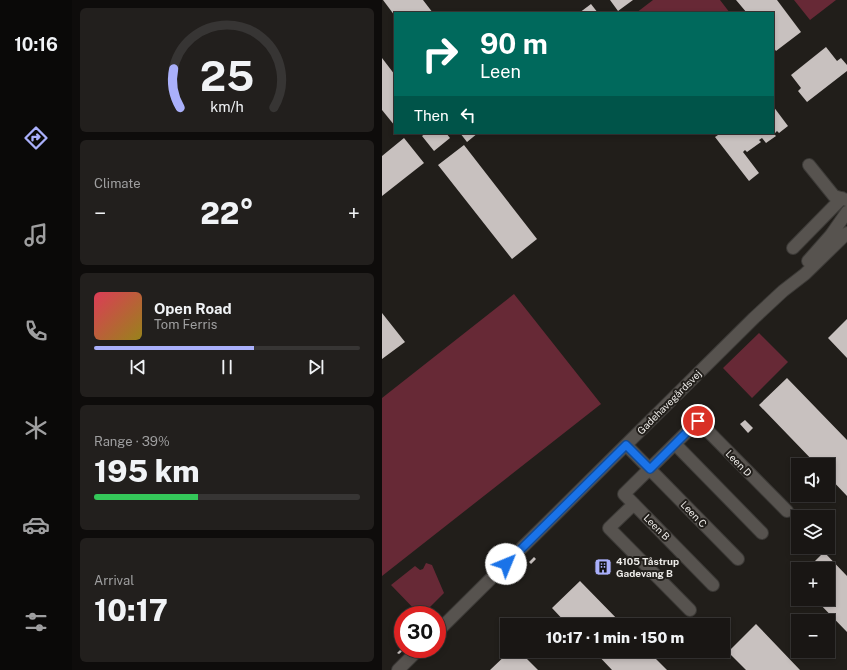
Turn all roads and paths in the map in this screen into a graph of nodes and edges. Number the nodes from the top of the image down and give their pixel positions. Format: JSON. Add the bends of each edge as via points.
{"nodes":[{"id":1,"x":809,"y":165,"type":"dead end"},
{"id":2,"x":845,"y":199,"type":"edge"},
{"id":3,"x":847,"y":212,"type":"edge"},
{"id":4,"x":847,"y":233,"type":"edge"},
{"id":5,"x":793,"y":248,"type":"dead end"},
{"id":6,"x":783,"y":291,"type":"junction"},
{"id":7,"x":675,"y":444,"type":"junction"},
{"id":8,"x":626,"y":445,"type":"junction"},
{"id":9,"x":650,"y":469,"type":"junction"},
{"id":10,"x":634,"y":504,"type":"junction"},
{"id":11,"x":787,"y":511,"type":"dead end"},
{"id":12,"x":762,"y":533,"type":"dead end"},
{"id":13,"x":738,"y":559,"type":"dead end"},
{"id":14,"x":713,"y":585,"type":"dead end"},
{"id":15,"x":690,"y":610,"type":"dead end"},
{"id":16,"x":446,"y":623,"type":"edge"},
{"id":17,"x":410,"y":658,"type":"edge"},
{"id":18,"x":398,"y":670,"type":"edge"}],
"edges":[{"from":1,"to":2,"type":"street","via":[[834,196]]},
{"from":2,"to":5,"type":"street"},
{"from":3,"to":6,"type":"street","name":"Gadehavegårdsvej"},
{"from":4,"to":6,"type":"street","name":"Gadehavegårdsvej","via":[[805,274]]},
{"from":6,"to":8,"type":"street","name":"Gadehavegårdsvej"},
{"from":7,"to":9,"type":"street","name":"Leen D"},
{"from":7,"to":11,"type":"street","name":"Leen D","via":[[698,421]]},
{"from":7,"to":12,"type":"street"},
{"from":8,"to":9,"type":"street","name":"Leen C"},
{"from":8,"to":16,"type":"street","name":"Gadehavegårdsvej"},
{"from":9,"to":10,"type":"street","name":"Leen B","via":[[624,494]]},
{"from":9,"to":13,"type":"street","name":"Leen C"},
{"from":10,"to":14,"type":"street","name":"Leen B"},
{"from":10,"to":15,"type":"street","via":[[609,528]]},
{"from":17,"to":18,"type":"street"}]}
